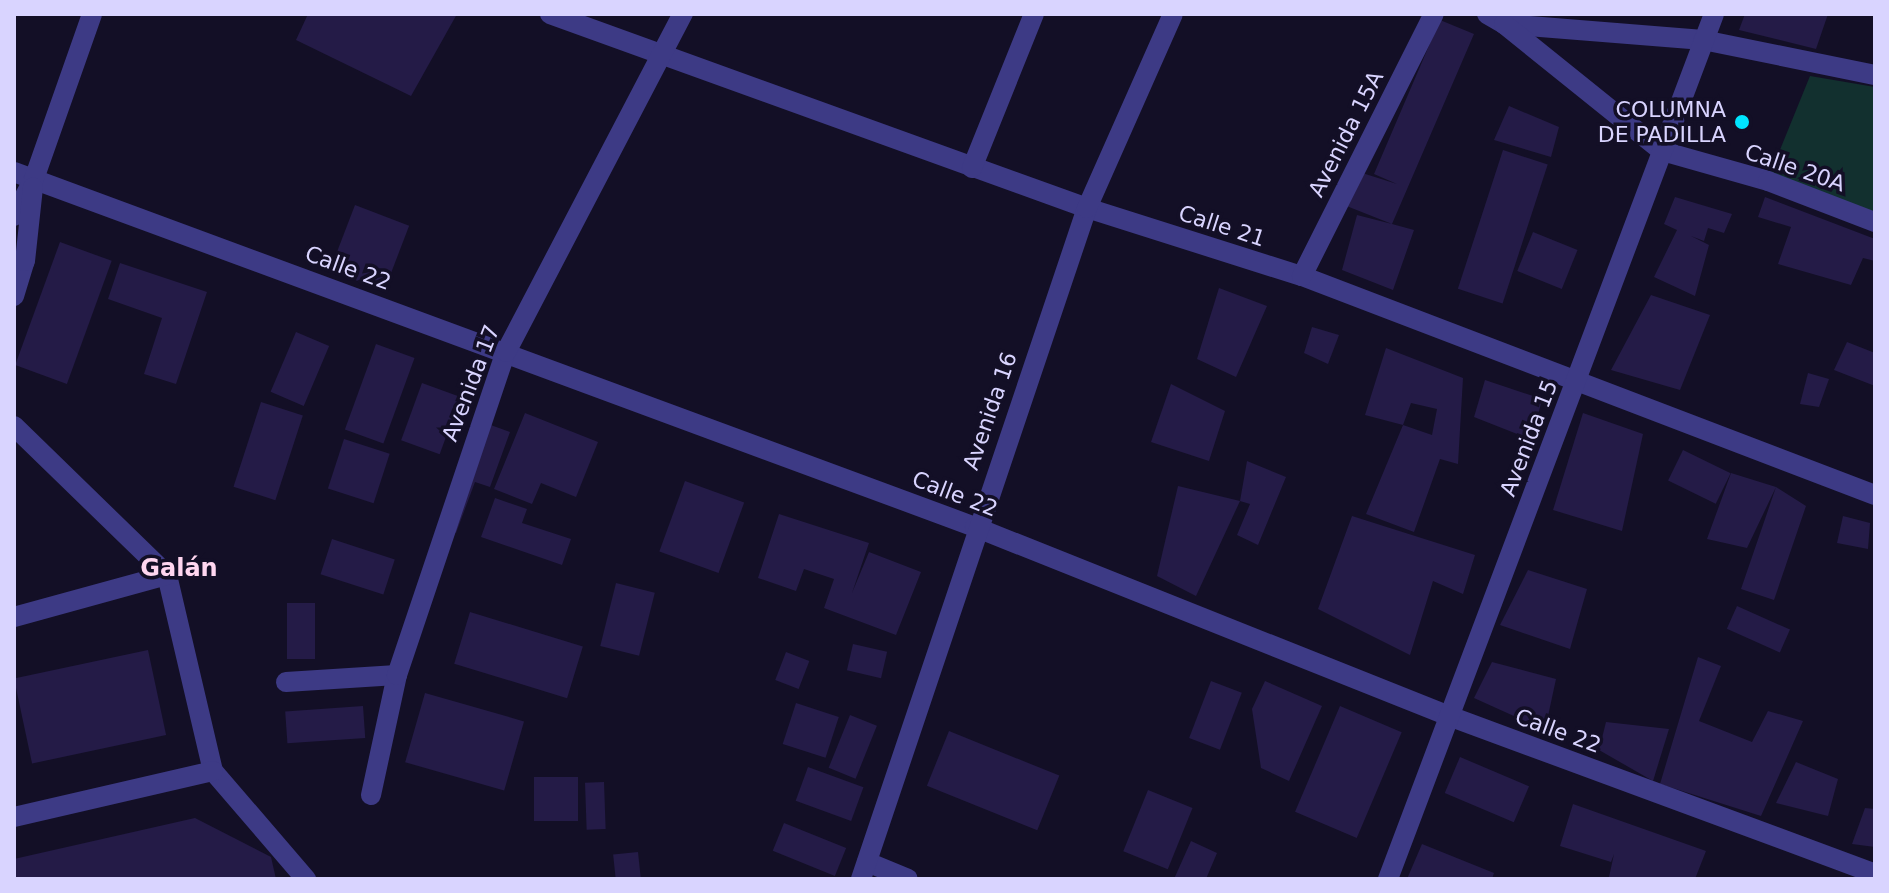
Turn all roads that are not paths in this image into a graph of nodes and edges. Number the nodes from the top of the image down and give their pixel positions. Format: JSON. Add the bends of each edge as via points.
{"nodes":[{"id":1,"x":92,"y":14,"type":"edge"},
{"id":2,"x":550,"y":14,"type":"edge"},
{"id":3,"x":683,"y":14,"type":"edge"},
{"id":4,"x":1034,"y":14,"type":"edge"},
{"id":5,"x":1173,"y":14,"type":"edge"},
{"id":6,"x":1434,"y":14,"type":"edge"},
{"id":7,"x":1714,"y":14,"type":"edge"},
{"id":8,"x":1496,"y":19,"type":"edge"},
{"id":9,"x":1703,"y":40,"type":"junction"},
{"id":10,"x":658,"y":54,"type":"junction"},
{"id":11,"x":1875,"y":75,"type":"edge"},
{"id":12,"x":1662,"y":151,"type":"junction"},
{"id":13,"x":972,"y":168,"type":"junction"},
{"id":14,"x":24,"y":176,"type":"edge"},
{"id":15,"x":1087,"y":208,"type":"junction"},
{"id":16,"x":14,"y":216,"type":"edge"},
{"id":17,"x":1875,"y":222,"type":"edge"},
{"id":18,"x":1302,"y":276,"type":"junction"},
{"id":19,"x":14,"y":296,"type":"edge"},
{"id":20,"x":506,"y":352,"type":"junction"},
{"id":21,"x":1575,"y":385,"type":"junction"},
{"id":22,"x":14,"y":426,"type":"edge"},
{"id":23,"x":1875,"y":495,"type":"edge"},
{"id":24,"x":975,"y":527,"type":"junction"},
{"id":25,"x":167,"y":575,"type":"junction"},
{"id":26,"x":14,"y":617,"type":"edge"},
{"id":27,"x":397,"y":675,"type":"junction"},
{"id":28,"x":286,"y":682,"type":"dead end"},
{"id":29,"x":1449,"y":716,"type":"junction"},
{"id":30,"x":213,"y":771,"type":"junction"},
{"id":31,"x":371,"y":795,"type":"dead end"},
{"id":32,"x":14,"y":817,"type":"edge"},
{"id":33,"x":864,"y":870,"type":"edge"},
{"id":34,"x":1875,"y":874,"type":"edge"},
{"id":35,"x":306,"y":879,"type":"edge"},
{"id":36,"x":908,"y":879,"type":"edge"},
{"id":37,"x":1388,"y":879,"type":"edge"}],
"edges":[{"from":1,"to":14,"type":"street"},
{"from":2,"to":10,"type":"street","name":"Calle 21"},
{"from":3,"to":10,"type":"street","name":"Avenida 17"},
{"from":4,"to":13,"type":"street"},
{"from":5,"to":15,"type":"street","name":"Avenida 16"},
{"from":6,"to":18,"type":"street","name":"Avenida 15A"},
{"from":7,"to":9,"type":"street","name":"Avenida 15"},
{"from":8,"to":9,"type":"street"},
{"from":8,"to":12,"type":"street","name":"Calle 20A"},
{"from":9,"to":11,"type":"street"},
{"from":9,"to":12,"type":"street","name":"Avenida 15"},
{"from":10,"to":13,"type":"street","name":"Calle 21"},
{"from":10,"to":20,"type":"street","name":"Avenida 17"},
{"from":12,"to":17,"type":"street","name":"Calle 20A","via":[[1768,181]]},
{"from":12,"to":21,"type":"street","name":"Avenida 15"},
{"from":13,"to":15,"type":"street","name":"Calle 21"},
{"from":14,"to":16,"type":"street"},
{"from":14,"to":19,"type":"street","via":[[28,246]]},
{"from":14,"to":20,"type":"street","name":"Calle 22"},
{"from":15,"to":18,"type":"street","name":"Calle 21"},
{"from":15,"to":24,"type":"street","name":"Avenida 16"},
{"from":18,"to":21,"type":"street","name":"Calle 21"},
{"from":20,"to":24,"type":"street","name":"Calle 22"},
{"from":20,"to":27,"type":"street","name":"Avenida 17"},
{"from":21,"to":23,"type":"street","name":"Calle 21"},
{"from":21,"to":29,"type":"street","name":"Avenida 15"},
{"from":22,"to":25,"type":"street"},
{"from":24,"to":29,"type":"street","name":"Calle 22"},
{"from":24,"to":33,"type":"street","name":"Avenida 16"},
{"from":25,"to":26,"type":"street"},
{"from":25,"to":30,"type":"street"},
{"from":27,"to":28,"type":"street"},
{"from":27,"to":31,"type":"street","name":"Avenida 17"},
{"from":29,"to":34,"type":"street","name":"Calle 22"},
{"from":29,"to":37,"type":"street","name":"Avenida 15"},
{"from":30,"to":32,"type":"street"},
{"from":30,"to":35,"type":"street"},
{"from":33,"to":36,"type":"street"}]}
